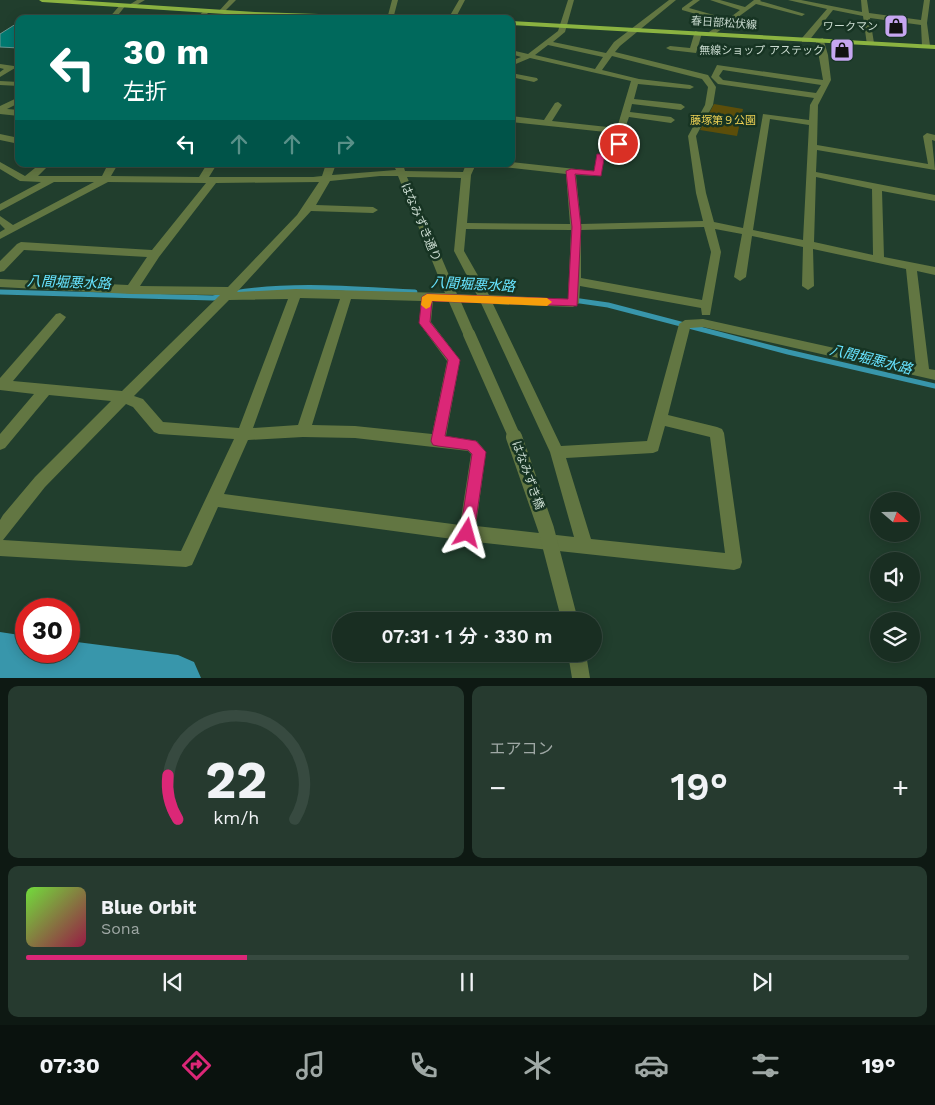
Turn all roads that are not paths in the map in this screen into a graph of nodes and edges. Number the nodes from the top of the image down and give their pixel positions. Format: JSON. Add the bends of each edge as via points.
{"nodes":[{"id":1,"x":42,"y":0,"type":"edge"},
{"id":2,"x":142,"y":0,"type":"edge"},
{"id":3,"x":233,"y":0,"type":"edge"},
{"id":4,"x":395,"y":0,"type":"edge"},
{"id":5,"x":462,"y":0,"type":"edge"},
{"id":6,"x":571,"y":0,"type":"edge"},
{"id":7,"x":673,"y":0,"type":"edge"},
{"id":8,"x":697,"y":0,"type":"edge"},
{"id":9,"x":713,"y":0,"type":"edge"},
{"id":10,"x":792,"y":0,"type":"edge"},
{"id":11,"x":864,"y":0,"type":"edge"},
{"id":12,"x":927,"y":0,"type":"edge"},
{"id":13,"x":756,"y":1,"type":"edge"},
{"id":14,"x":123,"y":5,"type":"junction"},
{"id":15,"x":132,"y":6,"type":"junction"},
{"id":16,"x":831,"y":8,"type":"junction"},
{"id":17,"x":745,"y":9,"type":"junction"},
{"id":18,"x":207,"y":11,"type":"junction"},
{"id":19,"x":221,"y":12,"type":"junction"},
{"id":20,"x":802,"y":14,"type":"dead end"},
{"id":21,"x":114,"y":15,"type":"edge"},
{"id":22,"x":202,"y":15,"type":"edge"},
{"id":23,"x":264,"y":15,"type":"edge"},
{"id":24,"x":391,"y":15,"type":"edge"},
{"id":25,"x":453,"y":15,"type":"edge"},
{"id":26,"x":866,"y":15,"type":"junction"},
{"id":27,"x":729,"y":21,"type":"junction"},
{"id":28,"x":515,"y":23,"type":"edge"},
{"id":29,"x":924,"y":23,"type":"junction"},
{"id":30,"x":563,"y":25,"type":"junction"},
{"id":31,"x":636,"y":29,"type":"junction"},
{"id":32,"x":698,"y":33,"type":"junction"},
{"id":33,"x":712,"y":34,"type":"junction"},
{"id":34,"x":805,"y":40,"type":"junction"},
{"id":35,"x":820,"y":40,"type":"junction"},
{"id":36,"x":547,"y":43,"type":"junction"},
{"id":37,"x":870,"y":43,"type":"junction"},
{"id":38,"x":926,"y":46,"type":"junction"},
{"id":39,"x":935,"y":47,"type":"edge"},
{"id":40,"x":670,"y":48,"type":"dead end"},
{"id":41,"x":515,"y":53,"type":"edge"},
{"id":42,"x":531,"y":55,"type":"junction"},
{"id":43,"x":609,"y":55,"type":"junction"},
{"id":44,"x":515,"y":62,"type":"edge"},
{"id":45,"x":0,"y":66,"type":"edge"},
{"id":46,"x":598,"y":70,"type":"junction"},
{"id":47,"x":0,"y":75,"type":"edge"},
{"id":48,"x":515,"y":76,"type":"edge"},
{"id":49,"x":534,"y":80,"type":"dead end"},
{"id":50,"x":635,"y":81,"type":"junction"},
{"id":51,"x":0,"y":83,"type":"edge"},
{"id":52,"x":825,"y":83,"type":"junction"},
{"id":53,"x":15,"y":84,"type":"edge"},
{"id":54,"x":690,"y":87,"type":"dead end"},
{"id":55,"x":819,"y":96,"type":"junction"},
{"id":56,"x":15,"y":101,"type":"edge"},
{"id":57,"x":630,"y":101,"type":"junction"},
{"id":58,"x":558,"y":105,"type":"dead end"},
{"id":59,"x":681,"y":107,"type":"dead end"},
{"id":60,"x":0,"y":110,"type":"edge"},
{"id":61,"x":15,"y":112,"type":"edge"},
{"id":62,"x":626,"y":114,"type":"junction"},
{"id":63,"x":515,"y":119,"type":"edge"},
{"id":64,"x":671,"y":120,"type":"dead end"},
{"id":65,"x":546,"y":123,"type":"junction"},
{"id":66,"x":814,"y":123,"type":"junction"},
{"id":67,"x":620,"y":132,"type":"junction"},
{"id":68,"x":0,"y":137,"type":"edge"},
{"id":69,"x":935,"y":138,"type":"edge"},
{"id":70,"x":15,"y":140,"type":"edge"},
{"id":71,"x":813,"y":147,"type":"junction"},
{"id":72,"x":0,"y":165,"type":"edge"},
{"id":73,"x":515,"y":165,"type":"edge"},
{"id":74,"x":42,"y":167,"type":"edge"},
{"id":75,"x":111,"y":167,"type":"edge"},
{"id":76,"x":211,"y":167,"type":"edge"},
{"id":77,"x":330,"y":167,"type":"edge"},
{"id":78,"x":470,"y":167,"type":"edge"},
{"id":79,"x":399,"y":168,"type":"edge"},
{"id":80,"x":571,"y":171,"type":"junction"},
{"id":81,"x":812,"y":174,"type":"junction"},
{"id":82,"x":466,"y":175,"type":"junction"},
{"id":83,"x":327,"y":178,"type":"junction"},
{"id":84,"x":29,"y":179,"type":"junction"},
{"id":85,"x":53,"y":180,"type":"junction"},
{"id":86,"x":207,"y":180,"type":"junction"},
{"id":87,"x":104,"y":181,"type":"junction"},
{"id":88,"x":877,"y":186,"type":"junction"},
{"id":89,"x":935,"y":198,"type":"edge"},
{"id":90,"x":0,"y":208,"type":"edge"},
{"id":91,"x":309,"y":208,"type":"junction"},
{"id":92,"x":373,"y":210,"type":"dead end"},
{"id":93,"x":0,"y":219,"type":"edge"},
{"id":94,"x":708,"y":224,"type":"junction"},
{"id":95,"x":461,"y":226,"type":"junction"},
{"id":96,"x":576,"y":227,"type":"junction"},
{"id":97,"x":12,"y":230,"type":"junction"},
{"id":98,"x":746,"y":231,"type":"junction"},
{"id":99,"x":0,"y":236,"type":"edge"},
{"id":100,"x":808,"y":244,"type":"junction"},
{"id":101,"x":155,"y":254,"type":"junction"},
{"id":102,"x":879,"y":260,"type":"junction"},
{"id":103,"x":911,"y":266,"type":"junction"},
{"id":104,"x":0,"y":268,"type":"edge"},
{"id":105,"x":935,"y":271,"type":"edge"},
{"id":106,"x":740,"y":276,"type":"dead end"},
{"id":107,"x":575,"y":281,"type":"junction"},
{"id":108,"x":0,"y":283,"type":"edge"},
{"id":109,"x":808,"y":286,"type":"dead end"},
{"id":110,"x":131,"y":290,"type":"junction"},
{"id":111,"x":296,"y":293,"type":"junction"},
{"id":112,"x":229,"y":294,"type":"junction"},
{"id":113,"x":347,"y":294,"type":"junction"},
{"id":114,"x":482,"y":295,"type":"junction"},
{"id":115,"x":427,"y":297,"type":"junction"},
{"id":116,"x":454,"y":300,"type":"junction"},
{"id":117,"x":707,"y":305,"type":"junction"},
{"id":118,"x":60,"y":318,"type":"dead end"},
{"id":119,"x":703,"y":323,"type":"junction"},
{"id":120,"x":469,"y":334,"type":"joint"},
{"id":121,"x":929,"y":374,"type":"edge"},
{"id":122,"x":1,"y":385,"type":"edge"},
{"id":123,"x":46,"y":389,"type":"junction"},
{"id":124,"x":124,"y":397,"type":"junction"},
{"id":125,"x":660,"y":419,"type":"junction"},
{"id":126,"x":303,"y":431,"type":"junction"},
{"id":127,"x":244,"y":434,"type":"junction"},
{"id":128,"x":438,"y":441,"type":"junction"},
{"id":129,"x":0,"y":444,"type":"edge"},
{"id":130,"x":558,"y":452,"type":"junction"},
{"id":131,"x":214,"y":500,"type":"junction"},
{"id":132,"x":467,"y":533,"type":"junction"},
{"id":133,"x":0,"y":534,"type":"edge"},
{"id":134,"x":585,"y":546,"type":"junction"},
{"id":135,"x":0,"y":548,"type":"edge"},
{"id":136,"x":568,"y":612,"type":"edge"},
{"id":137,"x":578,"y":662,"type":"edge"},
{"id":138,"x":581,"y":678,"type":"edge"}],
"edges":[{"from":1,"to":14,"type":"main road"},
{"from":2,"to":15,"type":"street"},
{"from":3,"to":19,"type":"street"},
{"from":4,"to":24,"type":"street"},
{"from":5,"to":25,"type":"street"},
{"from":6,"to":30,"type":"street"},
{"from":7,"to":31,"type":"street"},
{"from":8,"to":27,"type":"street","via":[[684,9]]},
{"from":9,"to":17,"type":"street"},
{"from":10,"to":16,"type":"street"},
{"from":11,"to":26,"type":"street"},
{"from":12,"to":29,"type":"street"},
{"from":13,"to":17,"type":"street"},
{"from":13,"to":20,"type":"street"},
{"from":14,"to":15,"type":"main road"},
{"from":14,"to":21,"type":"street"},
{"from":15,"to":18,"type":"main road"},
{"from":16,"to":26,"type":"street"},
{"from":16,"to":34,"type":"street"},
{"from":17,"to":27,"type":"street"},
{"from":18,"to":19,"type":"main road"},
{"from":18,"to":22,"type":"street"},
{"from":19,"to":23,"type":"main road"},
{"from":26,"to":29,"type":"street"},
{"from":26,"to":37,"type":"street"},
{"from":27,"to":33,"type":"street"},
{"from":28,"to":30,"type":"main road","name":"春日部松伏線"},
{"from":29,"to":38,"type":"street"},
{"from":30,"to":31,"type":"main road","name":"春日部松伏線"},
{"from":30,"to":36,"type":"street","via":[[561,32]]},
{"from":31,"to":32,"type":"main road","name":"春日部松伏線"},
{"from":31,"to":43,"type":"street"},
{"from":32,"to":33,"type":"main road","name":"春日部松伏線"},
{"from":32,"to":40,"type":"street","via":[[693,51]]},
{"from":33,"to":34,"type":"main road","name":"春日部松伏線"},
{"from":34,"to":35,"type":"main road","name":"春日部松伏線"},
{"from":35,"to":37,"type":"main road","name":"春日部松伏線"},
{"from":35,"to":52,"type":"street"},
{"from":36,"to":42,"type":"street"},
{"from":36,"to":43,"type":"street"},
{"from":37,"to":38,"type":"main road","name":"春日部松伏線"},
{"from":38,"to":39,"type":"main road","name":"春日部松伏線"},
{"from":41,"to":42,"type":"street"},
{"from":42,"to":44,"type":"street"},
{"from":42,"to":46,"type":"street"},
{"from":43,"to":46,"type":"street"},
{"from":43,"to":94,"type":"street","via":[[705,77],[712,87],[709,106],[692,136]]},
{"from":45,"to":47,"type":"street","via":[[11,68]]},
{"from":46,"to":50,"type":"street"},
{"from":48,"to":49,"type":"street"},
{"from":50,"to":54,"type":"street"},
{"from":50,"to":57,"type":"street"},
{"from":51,"to":53,"type":"street"},
{"from":52,"to":55,"type":"street"},
{"from":52,"to":55,"type":"street","via":[[720,67],[715,77],[721,82]]},
{"from":55,"to":66,"type":"street","via":[[814,105]]},
{"from":56,"to":60,"type":"street"},
{"from":57,"to":59,"type":"street"},
{"from":57,"to":62,"type":"street"},
{"from":58,"to":65,"type":"street"},
{"from":60,"to":61,"type":"street"},
{"from":62,"to":64,"type":"street"},
{"from":62,"to":67,"type":"street"},
{"from":63,"to":65,"type":"street"},
{"from":65,"to":67,"type":"street"},
{"from":66,"to":71,"type":"street"},
{"from":66,"to":98,"type":"street","via":[[766,116]]},
{"from":67,"to":80,"type":"street","via":[[619,157],[600,156],[598,174]]},
{"from":68,"to":70,"type":"street"},
{"from":69,"to":71,"type":"street","via":[[927,136],[933,168]]},
{"from":71,"to":81,"type":"street"},
{"from":72,"to":84,"type":"street"},
{"from":73,"to":80,"type":"street"},
{"from":74,"to":84,"type":"street"},
{"from":75,"to":87,"type":"street"},
{"from":76,"to":86,"type":"street"},
{"from":77,"to":83,"type":"street"},
{"from":78,"to":82,"type":"street"},
{"from":79,"to":82,"type":"street"},
{"from":79,"to":83,"type":"street"},
{"from":79,"to":116,"type":"street","name":"はなみずき通り"},
{"from":80,"to":96,"type":"street"},
{"from":81,"to":88,"type":"street"},
{"from":81,"to":100,"type":"street"},
{"from":82,"to":95,"type":"street"},
{"from":83,"to":86,"type":"street"},
{"from":83,"to":91,"type":"street"},
{"from":84,"to":85,"type":"street"},
{"from":85,"to":87,"type":"street"},
{"from":85,"to":90,"type":"street"},
{"from":86,"to":87,"type":"street"},
{"from":86,"to":101,"type":"street"},
{"from":87,"to":97,"type":"street"},
{"from":88,"to":89,"type":"street"},
{"from":88,"to":102,"type":"street"},
{"from":91,"to":92,"type":"street"},
{"from":91,"to":112,"type":"street"},
{"from":93,"to":97,"type":"street"},
{"from":94,"to":96,"type":"street"},
{"from":94,"to":98,"type":"street"},
{"from":94,"to":117,"type":"street","via":[[716,252]]},
{"from":95,"to":96,"type":"street"},
{"from":95,"to":114,"type":"street","via":[[459,251]]},
{"from":96,"to":107,"type":"street"},
{"from":97,"to":99,"type":"street"},
{"from":98,"to":100,"type":"street"},
{"from":98,"to":106,"type":"street"},
{"from":100,"to":102,"type":"street"},
{"from":100,"to":109,"type":"street"},
{"from":101,"to":104,"type":"street","via":[[21,246]]},
{"from":101,"to":110,"type":"street"},
{"from":102,"to":103,"type":"street"},
{"from":103,"to":105,"type":"street"},
{"from":103,"to":121,"type":"street"},
{"from":107,"to":114,"type":"street","via":[[573,304]]},
{"from":107,"to":117,"type":"street"},
{"from":108,"to":110,"type":"street"},
{"from":110,"to":112,"type":"street"},
{"from":111,"to":112,"type":"street"},
{"from":111,"to":113,"type":"street"},
{"from":111,"to":127,"type":"street"},
{"from":112,"to":124,"type":"street"},
{"from":113,"to":115,"type":"street"},
{"from":113,"to":126,"type":"street"},
{"from":114,"to":116,"type":"street"},
{"from":114,"to":130,"type":"street"},
{"from":115,"to":116,"type":"street"},
{"from":115,"to":128,"type":"street","via":[[425,323],[454,360]]},
{"from":116,"to":120,"type":"street","name":"はなみずき通り"},
{"from":117,"to":119,"type":"street"},
{"from":118,"to":122,"type":"street"},
{"from":119,"to":121,"type":"street"},
{"from":119,"to":125,"type":"street","via":[[685,324]]},
{"from":120,"to":136,"type":"street","name":"はなみずき橋","bridge":true,"via":[[516,440],[535,493],[557,561]]},
{"from":122,"to":123,"type":"street"},
{"from":123,"to":124,"type":"street"},
{"from":123,"to":129,"type":"street"},
{"from":124,"to":127,"type":"street","via":[[138,403],[159,428]]},
{"from":124,"to":133,"type":"street","via":[[31,493]]},
{"from":125,"to":130,"type":"street","via":[[653,447]]},
{"from":125,"to":134,"type":"street","via":[[716,433],[734,562]]},
{"from":126,"to":127,"type":"street"},
{"from":126,"to":128,"type":"street","via":[[355,432]]},
{"from":127,"to":131,"type":"street"},
{"from":128,"to":132,"type":"street","via":[[472,445],[479,452]]},
{"from":130,"to":134,"type":"street"},
{"from":131,"to":132,"type":"street"},
{"from":131,"to":135,"type":"street","via":[[186,559]]},
{"from":132,"to":134,"type":"street"},
{"from":137,"to":138,"type":"street"}]}
